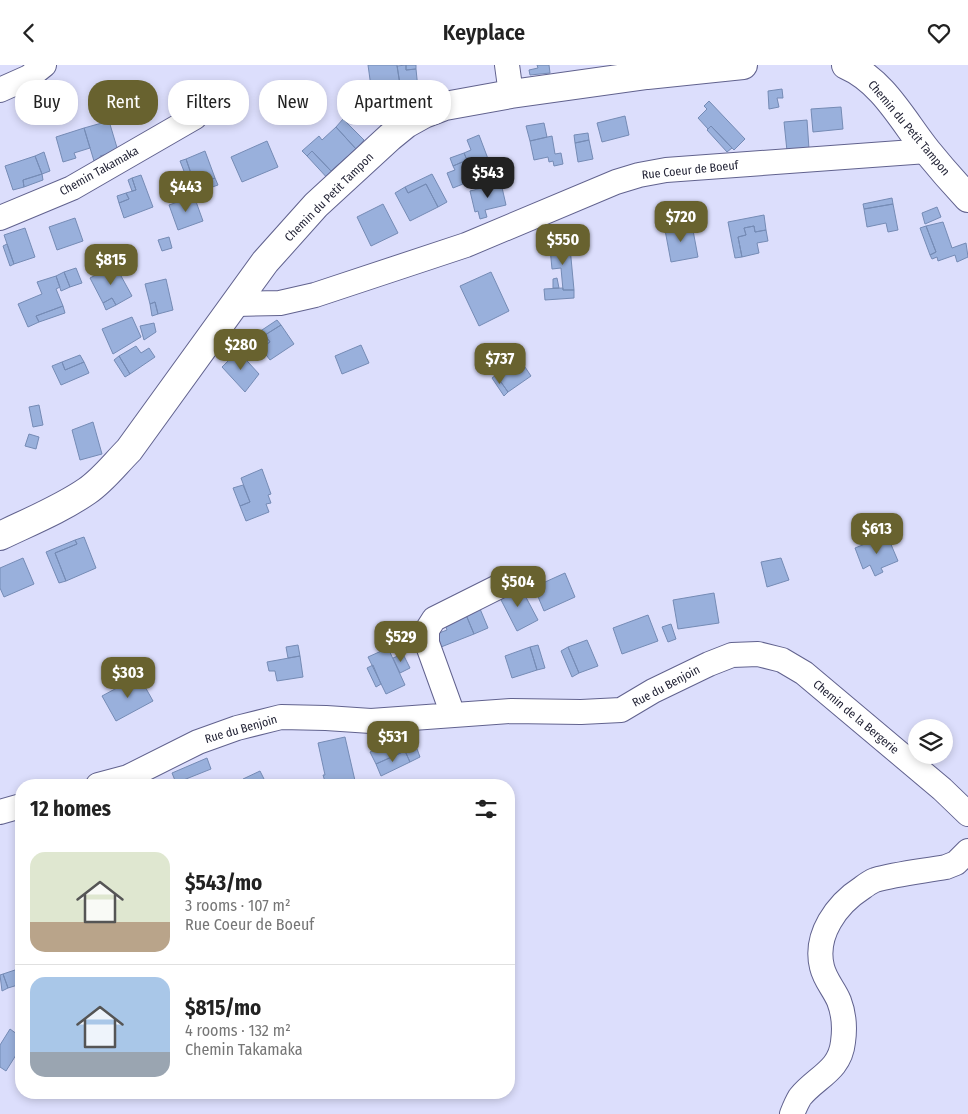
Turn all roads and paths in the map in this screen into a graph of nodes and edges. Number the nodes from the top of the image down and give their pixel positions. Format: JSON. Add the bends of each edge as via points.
{"nodes":[{"id":1,"x":44,"y":65,"type":"edge"},
{"id":2,"x":507,"y":65,"type":"edge"},
{"id":3,"x":743,"y":65,"type":"edge"},
{"id":4,"x":846,"y":65,"type":"edge"},
{"id":5,"x":646,"y":70,"type":"edge"},
{"id":6,"x":0,"y":90,"type":"edge"},
{"id":7,"x":510,"y":94,"type":"junction"},
{"id":8,"x":181,"y":125,"type":"edge"},
{"id":9,"x":927,"y":151,"type":"junction"},
{"id":10,"x":968,"y":198,"type":"edge"},
{"id":11,"x":0,"y":218,"type":"edge"},
{"id":12,"x":236,"y":304,"type":"junction"},
{"id":13,"x":0,"y":536,"type":"edge"},
{"id":14,"x":508,"y":582,"type":"dead end"},
{"id":15,"x":758,"y":654,"type":"joint"},
{"id":16,"x":453,"y":715,"type":"junction"},
{"id":17,"x":120,"y":779,"type":"edge"},
{"id":18,"x":15,"y":808,"type":"edge"},
{"id":19,"x":0,"y":812,"type":"edge"},
{"id":20,"x":968,"y":814,"type":"edge"},
{"id":21,"x":968,"y":851,"type":"edge"},
{"id":22,"x":792,"y":1114,"type":"edge"}],
"edges":[{"from":1,"to":6,"type":"street","via":[[28,77]]},
{"from":2,"to":7,"type":"street"},
{"from":3,"to":5,"type":"street","name":"Chemin du Petit Tampon"},
{"from":4,"to":9,"type":"street","name":"Chemin du Petit Tampon","via":[[880,89]]},
{"from":5,"to":7,"type":"street","name":"Chemin du Petit Tampon"},
{"from":7,"to":12,"type":"street","name":"Chemin du Petit Tampon","via":[[438,109],[412,121],[390,137],[316,205],[265,261]]},
{"from":8,"to":11,"type":"street","name":"Chemin Takamaka","via":[[72,188]]},
{"from":9,"to":10,"type":"street","name":"Chemin du Petit Tampon"},
{"from":9,"to":12,"type":"street","name":"Rue Coeur de Boeuf","via":[[666,170],[639,175],[466,245],[314,295],[280,303]]},
{"from":12,"to":13,"type":"street","name":"Chemin du Petit Tampon","via":[[129,450],[103,478],[68,503]]},
{"from":14,"to":16,"type":"street","via":[[434,619],[426,630],[427,643]]},
{"from":15,"to":16,"type":"street","name":"Rue du Benjoin","via":[[732,655],[709,663],[621,710]]},
{"from":15,"to":20,"type":"street","name":"Chemin de la Bergerie","via":[[782,660],[804,673]]},
{"from":16,"to":17,"type":"street","name":"Rue du Benjoin","via":[[371,721],[281,717],[198,742]]},
{"from":18,"to":19,"type":"street"},
{"from":21,"to":22,"type":"street","via":[[956,863],[946,867],[874,881],[850,896],[832,917],[820,949],[821,966],[838,1000],[844,1021],[843,1043],[839,1059],[800,1098]]}]}
